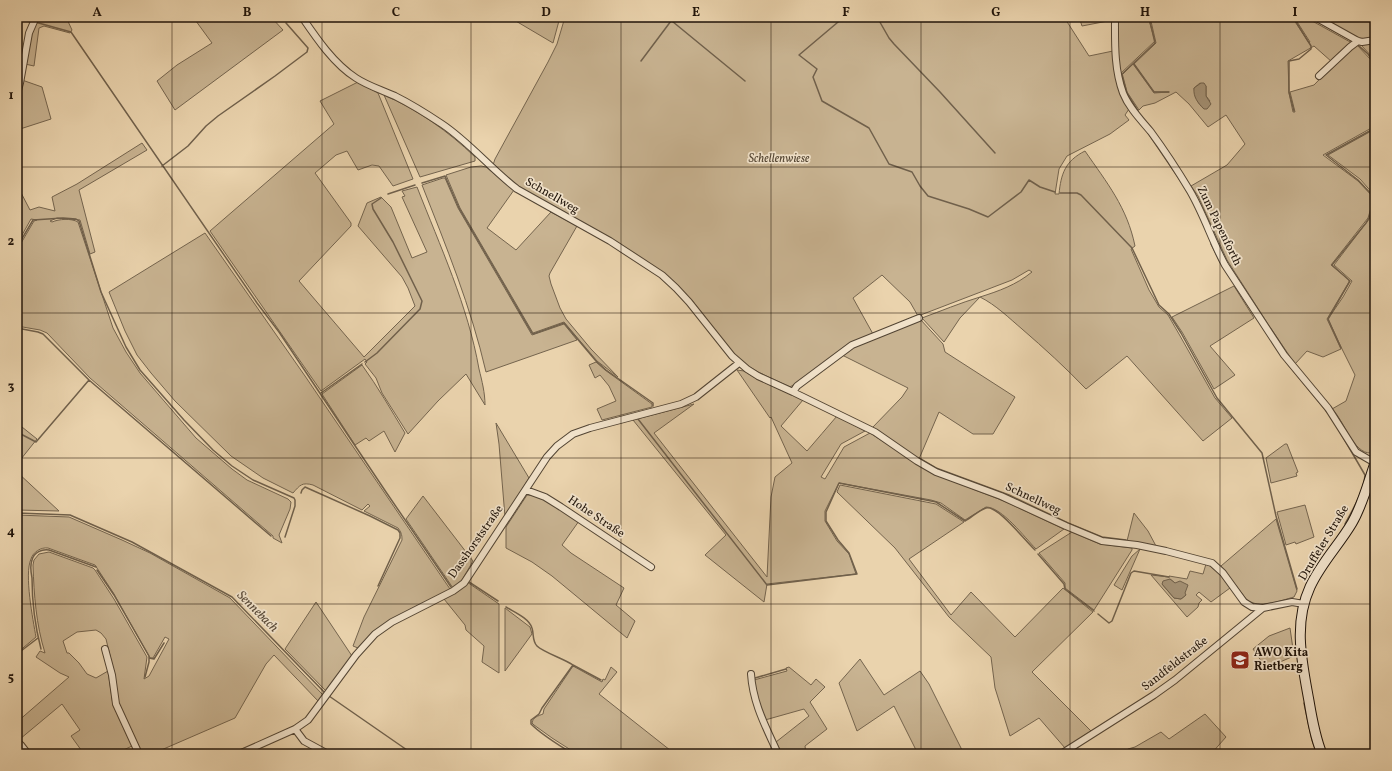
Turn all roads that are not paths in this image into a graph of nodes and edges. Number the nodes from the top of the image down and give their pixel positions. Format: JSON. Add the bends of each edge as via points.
{"nodes":[{"id":1,"x":36,"y":17,"type":"edge"},
{"id":2,"x":302,"y":17,"type":"edge"},
{"id":3,"x":1115,"y":17,"type":"edge"},
{"id":4,"x":1315,"y":17,"type":"edge"},
{"id":5,"x":1375,"y":40,"type":"edge"},
{"id":6,"x":1358,"y":42,"type":"junction"},
{"id":7,"x":1319,"y":76,"type":"dead end"},
{"id":8,"x":17,"y":94,"type":"edge"},
{"id":9,"x":919,"y":318,"type":"dead end"},
{"id":10,"x":739,"y":363,"type":"junction"},
{"id":11,"x":793,"y":392,"type":"junction"},
{"id":12,"x":1375,"y":463,"type":"edge"},
{"id":13,"x":526,"y":490,"type":"junction"},
{"id":14,"x":651,"y":567,"type":"dead end"},
{"id":15,"x":1304,"y":604,"type":"junction"},
{"id":16,"x":1263,"y":608,"type":"junction"},
{"id":17,"x":105,"y":649,"type":"dead end"},
{"id":18,"x":751,"y":674,"type":"dead end"},
{"id":19,"x":295,"y":729,"type":"junction"},
{"id":20,"x":21,"y":745,"type":"dead end"},
{"id":21,"x":28,"y":754,"type":"edge"},
{"id":22,"x":139,"y":754,"type":"edge"},
{"id":23,"x":239,"y":754,"type":"edge"},
{"id":24,"x":328,"y":754,"type":"edge"},
{"id":25,"x":778,"y":754,"type":"edge"},
{"id":26,"x":1061,"y":754,"type":"edge"},
{"id":27,"x":1322,"y":754,"type":"edge"}],
"edges":[{"from":1,"to":8,"type":"street","via":[[29,33]]},
{"from":2,"to":10,"type":"street","name":"Schnellweg","via":[[344,70],[441,123],[517,189],[610,241],[662,274],[689,302]]},
{"from":3,"to":12,"type":"street","name":"Zum Papenforth","via":[[1118,73],[1123,94],[1190,191],[1225,265],[1278,347],[1328,408],[1356,452]]},
{"from":4,"to":6,"type":"street"},
{"from":5,"to":6,"type":"street"},
{"from":6,"to":7,"type":"street"},
{"from":9,"to":11,"type":"street","via":[[852,345],[797,386]]},
{"from":10,"to":11,"type":"street","name":"Schnellweg","via":[[758,376]]},
{"from":10,"to":13,"type":"street","name":"Dasshorststraße","via":[[696,397],[681,404],[573,434],[547,457]]},
{"from":11,"to":16,"type":"street","name":"Schnellweg","via":[[875,432],[936,472],[1001,496],[1102,541],[1137,545],[1212,563],[1223,573],[1244,602],[1252,607]]},
{"from":12,"to":15,"type":"street","name":"Druffeler Straße","via":[[1358,511],[1317,574]]},
{"from":13,"to":14,"type":"street","name":"Hohe Straße","via":[[545,497]]},
{"from":13,"to":19,"type":"street","name":"Dasshorststraße","via":[[464,583],[383,628],[366,643],[308,720]]},
{"from":15,"to":16,"type":"street","name":"Sandfeldstraße","via":[[1292,602]]},
{"from":15,"to":27,"type":"street","name":"Druffeler Straße","via":[[1300,627],[1301,659],[1314,729]]},
{"from":16,"to":26,"type":"street","name":"Sandfeldstraße","via":[[1160,691]]},
{"from":17,"to":22,"type":"street","via":[[116,704]]},
{"from":18,"to":25,"type":"street","via":[[756,704]]},
{"from":19,"to":23,"type":"street","name":"Dasshorststraße"},
{"from":19,"to":24,"type":"street","via":[[304,740]]},
{"from":20,"to":21,"type":"street"}]}
